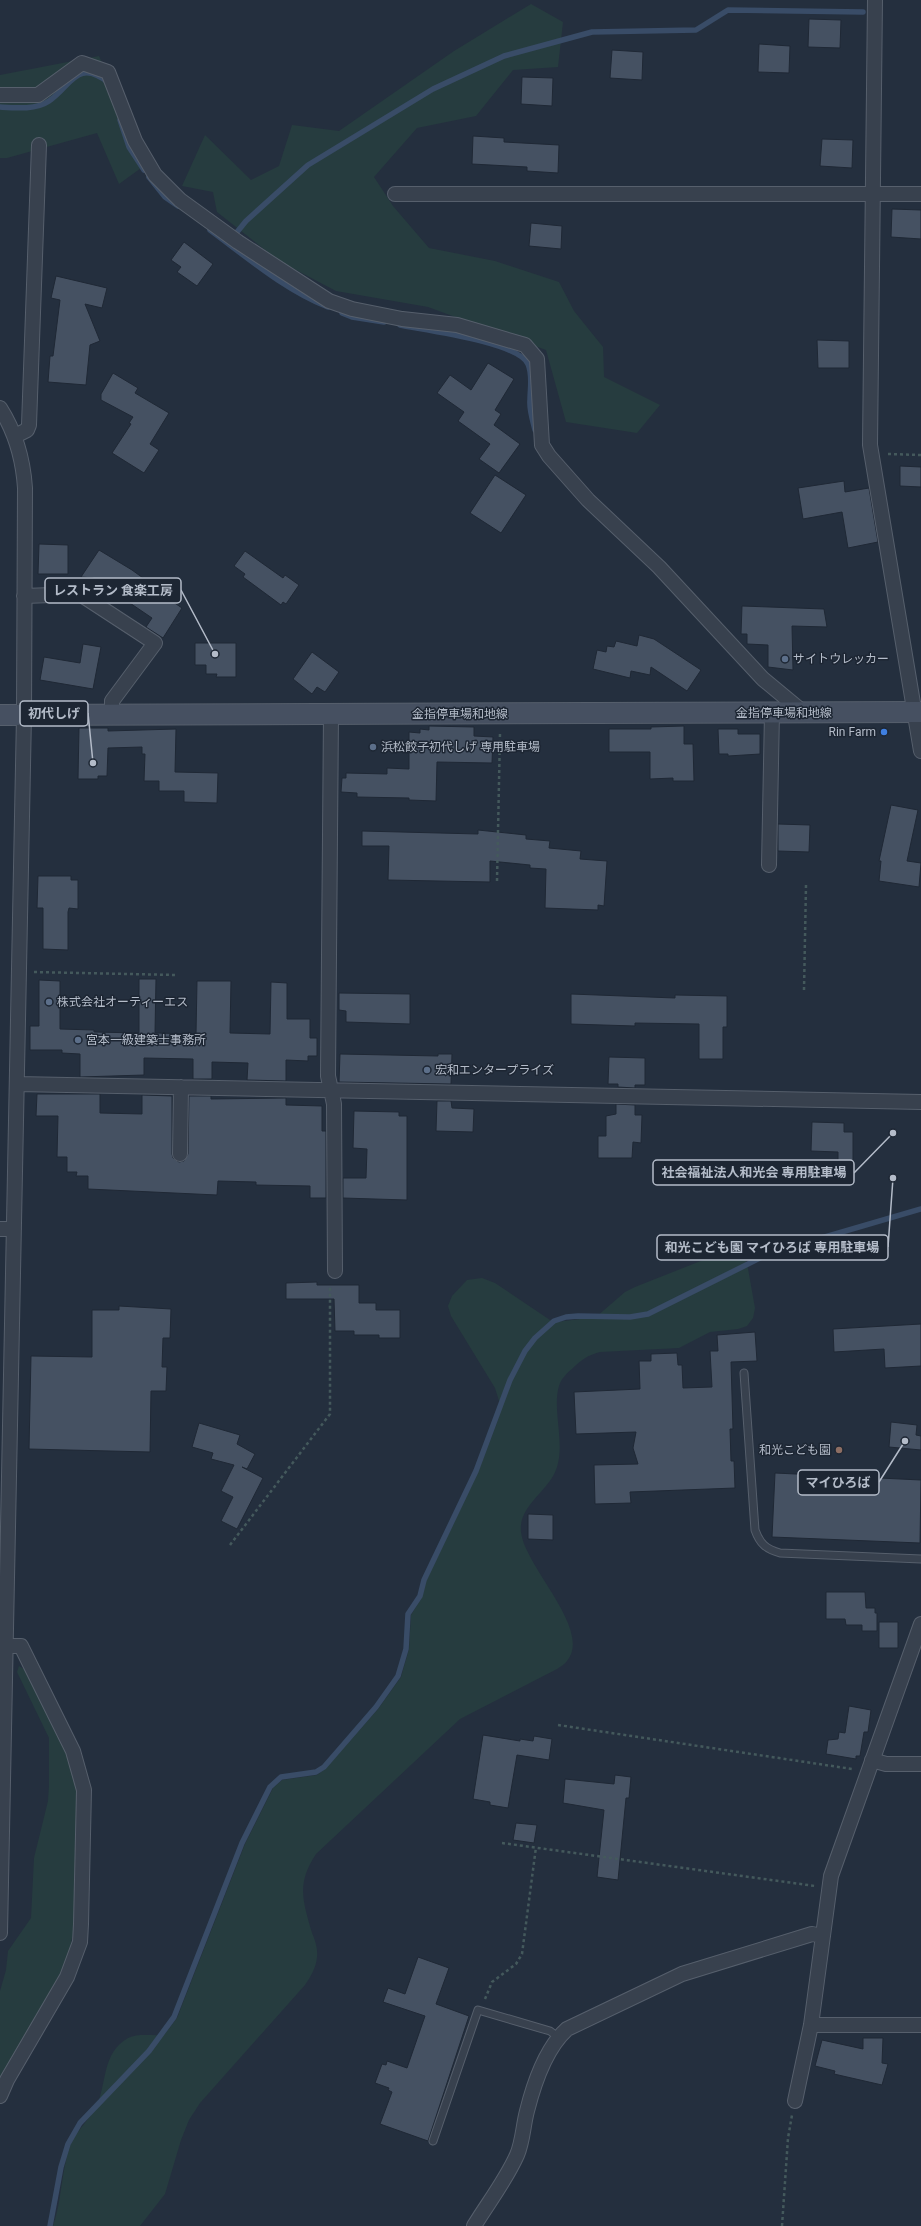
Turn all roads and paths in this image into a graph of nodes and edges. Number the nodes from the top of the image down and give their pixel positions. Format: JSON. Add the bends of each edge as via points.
{"nodes":[{"id":1,"x":874,"y":0,"type":"edge"},
{"id":2,"x":0,"y":94,"type":"edge"},
{"id":3,"x":39,"y":145,"type":"dead end"},
{"id":4,"x":395,"y":194,"type":"dead end"},
{"id":5,"x":872,"y":194,"type":"junction"},
{"id":6,"x":921,"y":194,"type":"edge"},
{"id":7,"x":0,"y":408,"type":"edge"},
{"id":8,"x":15,"y":436,"type":"junction"},
{"id":9,"x":872,"y":454,"type":"junction"},
{"id":10,"x":921,"y":455,"type":"edge"},
{"id":11,"x":24,"y":596,"type":"junction"},
{"id":12,"x":917,"y":712,"type":"edge"},
{"id":13,"x":772,"y":713,"type":"junction"},
{"id":14,"x":804,"y":713,"type":"junction"},
{"id":15,"x":331,"y":714,"type":"junction"},
{"id":16,"x":500,"y":714,"type":"junction"},
{"id":17,"x":0,"y":715,"type":"edge"},
{"id":18,"x":24,"y":715,"type":"junction"},
{"id":19,"x":112,"y":715,"type":"junction"},
{"id":20,"x":921,"y":751,"type":"edge"},
{"id":21,"x":769,"y":865,"type":"dead end"},
{"id":22,"x":497,"y":880,"type":"dead end"},
{"id":23,"x":806,"y":885,"type":"dead end"},
{"id":24,"x":19,"y":972,"type":"junction"},
{"id":25,"x":177,"y":975,"type":"dead end"},
{"id":26,"x":804,"y":990,"type":"dead end"},
{"id":27,"x":17,"y":1084,"type":"junction"},
{"id":28,"x":181,"y":1087,"type":"junction"},
{"id":29,"x":331,"y":1090,"type":"junction"},
{"id":30,"x":921,"y":1102,"type":"edge"},
{"id":31,"x":180,"y":1154,"type":"dead end"},
{"id":32,"x":0,"y":1229,"type":"edge"},
{"id":33,"x":14,"y":1229,"type":"junction"},
{"id":34,"x":335,"y":1271,"type":"joint"},
{"id":35,"x":6,"y":1365,"type":"edge"},
{"id":36,"x":744,"y":1373,"type":"dead end"},
{"id":37,"x":230,"y":1545,"type":"dead end"},
{"id":38,"x":921,"y":1559,"type":"edge"},
{"id":39,"x":921,"y":1624,"type":"edge"},
{"id":40,"x":7,"y":1646,"type":"junction"},
{"id":41,"x":2,"y":1718,"type":"edge"},
{"id":42,"x":558,"y":1725,"type":"dead end"},
{"id":43,"x":872,"y":1760,"type":"junction"},
{"id":44,"x":921,"y":1764,"type":"edge"},
{"id":45,"x":867,"y":1774,"type":"junction"},
{"id":46,"x":502,"y":1843,"type":"dead end"},
{"id":47,"x":536,"y":1847,"type":"junction"},
{"id":48,"x":829,"y":1888,"type":"junction"},
{"id":49,"x":0,"y":1933,"type":"edge"},
{"id":50,"x":823,"y":1936,"type":"junction"},
{"id":51,"x":481,"y":2010,"type":"junction"},
{"id":52,"x":811,"y":2025,"type":"junction"},
{"id":53,"x":921,"y":2025,"type":"edge"},
{"id":54,"x":558,"y":2037,"type":"junction"},
{"id":55,"x":0,"y":2096,"type":"edge"},
{"id":56,"x":795,"y":2101,"type":"joint"},
{"id":57,"x":433,"y":2141,"type":"dead end"},
{"id":58,"x":474,"y":2226,"type":"edge"},
{"id":59,"x":782,"y":2226,"type":"edge"}],
"edges":[{"from":1,"to":5,"type":"street"},
{"from":2,"to":14,"type":"street","via":[[38,95],[82,63],[108,72],[135,141],[154,175],[180,200],[329,301],[352,309],[402,319],[456,325],[525,345],[537,359],[542,445],[549,456],[588,500],[659,567],[763,679]]},
{"from":3,"to":8,"type":"street","via":[[29,425],[27,430]]},
{"from":4,"to":5,"type":"street"},
{"from":5,"to":6,"type":"street"},
{"from":5,"to":9,"type":"street"},
{"from":7,"to":8,"type":"street"},
{"from":8,"to":11,"type":"street","via":[[22,459],[25,488]]},
{"from":9,"to":10,"type":"path"},
{"from":9,"to":12,"type":"street"},
{"from":11,"to":18,"type":"street"},
{"from":11,"to":19,"type":"street","via":[[80,594],[155,643],[112,701]]},
{"from":12,"to":14,"type":"main road","name":"金指停車場和地線"},
{"from":12,"to":20,"type":"street"},
{"from":13,"to":14,"type":"main road","name":"金指停車場和地線"},
{"from":13,"to":16,"type":"main road","name":"金指停車場和地線"},
{"from":13,"to":21,"type":"street"},
{"from":15,"to":16,"type":"main road","name":"金指停車場和地線"},
{"from":15,"to":19,"type":"main road","name":"金指停車場和地線"},
{"from":15,"to":29,"type":"street","via":[[328,1076]]},
{"from":16,"to":22,"type":"path"},
{"from":17,"to":18,"type":"main road","name":"金指停車場和地線"},
{"from":18,"to":19,"type":"main road","name":"金指停車場和地線"},
{"from":18,"to":24,"type":"street"},
{"from":23,"to":26,"type":"path"},
{"from":24,"to":25,"type":"path"},
{"from":24,"to":27,"type":"street"},
{"from":27,"to":28,"type":"street"},
{"from":27,"to":33,"type":"street"},
{"from":28,"to":29,"type":"street"},
{"from":28,"to":31,"type":"street"},
{"from":29,"to":30,"type":"street"},
{"from":29,"to":34,"type":"street","via":[[334,1112]]},
{"from":32,"to":33,"type":"street"},
{"from":33,"to":35,"type":"street"},
{"from":34,"to":37,"type":"path","via":[[330,1279],[330,1414]]},
{"from":35,"to":40,"type":"street"},
{"from":36,"to":38,"type":"lane","via":[[755,1530],[759,1542],[768,1550],[780,1553]]},
{"from":39,"to":43,"type":"street"},
{"from":40,"to":41,"type":"street"},
{"from":40,"to":55,"type":"street","via":[[21,1646],[73,1752],[83,1783],[85,1810],[80,1942],[75,1960]]},
{"from":41,"to":49,"type":"street"},
{"from":42,"to":45,"type":"path","via":[[857,1770]]},
{"from":43,"to":44,"type":"street","via":[[886,1764]]},
{"from":43,"to":45,"type":"street"},
{"from":45,"to":48,"type":"street","via":[[830,1876]]},
{"from":46,"to":47,"type":"path"},
{"from":47,"to":48,"type":"path"},
{"from":47,"to":51,"type":"path","via":[[522,1954],[516,1964],[492,1982]]},
{"from":48,"to":50,"type":"street"},
{"from":50,"to":52,"type":"street"},
{"from":50,"to":54,"type":"street","via":[[812,1934],[682,1974],[577,2023]]},
{"from":51,"to":54,"type":"lane","via":[[550,2031]]},
{"from":51,"to":57,"type":"lane","via":[[478,2010]]},
{"from":52,"to":53,"type":"street"},
{"from":52,"to":56,"type":"street"},
{"from":54,"to":58,"type":"street","via":[[546,2056],[529,2103],[517,2155]]},
{"from":56,"to":59,"type":"path","via":[[788,2138]]}]}
